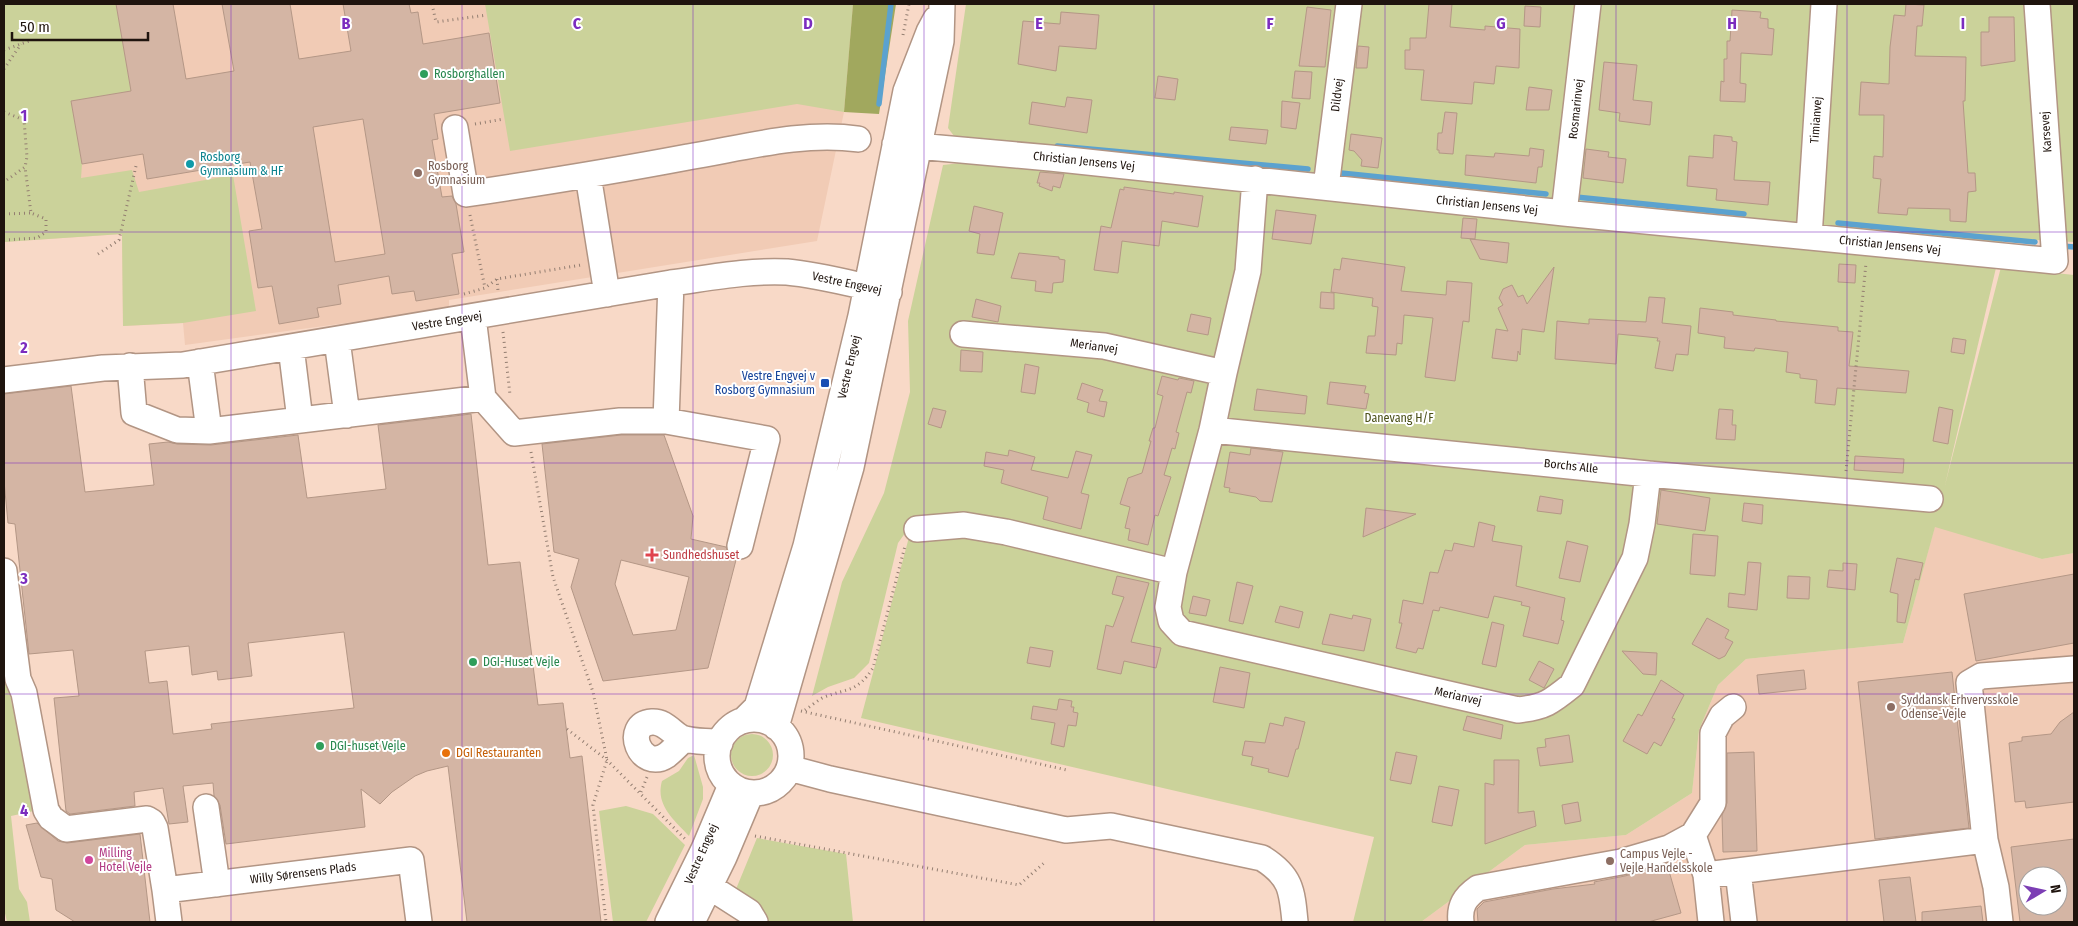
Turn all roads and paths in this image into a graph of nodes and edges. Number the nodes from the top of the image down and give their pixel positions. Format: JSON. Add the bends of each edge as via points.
{"nodes":[{"id":1,"x":432,"y":4,"type":"edge"},
{"id":2,"x":1349,"y":4,"type":"edge"},
{"id":3,"x":1588,"y":4,"type":"edge"},
{"id":4,"x":1824,"y":4,"type":"edge"},
{"id":5,"x":2037,"y":4,"type":"edge"},
{"id":6,"x":942,"y":7,"type":"edge"},
{"id":7,"x":487,"y":15,"type":"dead end"},
{"id":8,"x":32,"y":40,"type":"dead end"},
{"id":9,"x":21,"y":44,"type":"junction"},
{"id":10,"x":4,"y":50,"type":"edge"},
{"id":11,"x":4,"y":69,"type":"edge"},
{"id":12,"x":4,"y":112,"type":"edge"},
{"id":13,"x":504,"y":119,"type":"dead end"},
{"id":14,"x":479,"y":123,"type":"dead end"},
{"id":15,"x":455,"y":128,"type":"dead end"},
{"id":16,"x":858,"y":139,"type":"dead end"},
{"id":17,"x":895,"y":144,"type":"junction"},
{"id":18,"x":920,"y":148,"type":"junction"},
{"id":19,"x":136,"y":166,"type":"dead end"},
{"id":20,"x":25,"y":167,"type":"junction"},
{"id":21,"x":588,"y":175,"type":"junction"},
{"id":22,"x":1256,"y":179,"type":"junction"},
{"id":23,"x":4,"y":182,"type":"edge"},
{"id":24,"x":1326,"y":187,"type":"junction"},
{"id":25,"x":466,"y":194,"type":"junction"},
{"id":26,"x":31,"y":213,"type":"junction"},
{"id":27,"x":1564,"y":213,"type":"junction"},
{"id":28,"x":4,"y":214,"type":"edge"},
{"id":29,"x":1809,"y":237,"type":"junction"},
{"id":30,"x":4,"y":240,"type":"edge"},
{"id":31,"x":1868,"y":243,"type":"junction"},
{"id":32,"x":98,"y":254,"type":"dead end"},
{"id":33,"x":601,"y":261,"type":"junction"},
{"id":34,"x":2054,"y":261,"type":"joint"},
{"id":35,"x":497,"y":279,"type":"junction"},
{"id":36,"x":671,"y":283,"type":"junction"},
{"id":37,"x":485,"y":288,"type":"junction"},
{"id":38,"x":878,"y":290,"type":"junction"},
{"id":39,"x":607,"y":294,"type":"junction"},
{"id":40,"x":456,"y":296,"type":"dead end"},
{"id":41,"x":501,"y":312,"type":"junction"},
{"id":42,"x":473,"y":317,"type":"junction"},
{"id":43,"x":962,"y":334,"type":"dead end"},
{"id":44,"x":337,"y":340,"type":"junction"},
{"id":45,"x":291,"y":347,"type":"junction"},
{"id":46,"x":200,"y":362,"type":"junction"},
{"id":47,"x":130,"y":366,"type":"junction"},
{"id":48,"x":1224,"y":373,"type":"junction"},
{"id":49,"x":4,"y":380,"type":"edge"},
{"id":50,"x":510,"y":396,"type":"dead end"},
{"id":51,"x":483,"y":398,"type":"junction"},
{"id":52,"x":347,"y":414,"type":"junction"},
{"id":53,"x":300,"y":420,"type":"junction"},
{"id":54,"x":666,"y":421,"type":"junction"},
{"id":55,"x":1212,"y":430,"type":"junction"},
{"id":56,"x":209,"y":431,"type":"junction"},
{"id":57,"x":527,"y":432,"type":"junction"},
{"id":58,"x":1648,"y":474,"type":"junction"},
{"id":59,"x":1844,"y":492,"type":"junction"},
{"id":60,"x":1930,"y":499,"type":"dead end"},
{"id":61,"x":917,"y":530,"type":"joint"},
{"id":62,"x":740,"y":546,"type":"dead end"},
{"id":63,"x":4,"y":570,"type":"edge"},
{"id":64,"x":1174,"y":572,"type":"junction"},
{"id":65,"x":2074,"y":669,"type":"edge"},
{"id":66,"x":1733,"y":707,"type":"dead end"},
{"id":67,"x":787,"y":716,"type":"junction"},
{"id":68,"x":744,"y":720,"type":"junction"},
{"id":69,"x":567,"y":728,"type":"dead end"},
{"id":70,"x":684,"y":739,"type":"dead end"},
{"id":71,"x":720,"y":743,"type":"junction"},
{"id":72,"x":607,"y":760,"type":"junction"},
{"id":73,"x":789,"y":768,"type":"junction"},
{"id":74,"x":1067,"y":770,"type":"dead end"},
{"id":75,"x":741,"y":789,"type":"junction"},
{"id":76,"x":206,"y":808,"type":"dead end"},
{"id":77,"x":735,"y":832,"type":"junction"},
{"id":78,"x":1694,"y":835,"type":"junction"},
{"id":79,"x":1985,"y":840,"type":"junction"},
{"id":80,"x":690,"y":844,"type":"dead end"},
{"id":81,"x":1044,"y":863,"type":"dead end"},
{"id":82,"x":1738,"y":871,"type":"junction"},
{"id":83,"x":1706,"y":875,"type":"junction"},
{"id":84,"x":700,"y":883,"type":"junction"},
{"id":85,"x":217,"y":884,"type":"junction"},
{"id":86,"x":165,"y":890,"type":"junction"},
{"id":87,"x":1456,"y":919,"type":"edge"},
{"id":88,"x":169,"y":922,"type":"edge"},
{"id":89,"x":419,"y":922,"type":"edge"},
{"id":90,"x":606,"y":922,"type":"edge"},
{"id":91,"x":668,"y":922,"type":"edge"},
{"id":92,"x":692,"y":922,"type":"edge"},
{"id":93,"x":755,"y":922,"type":"edge"},
{"id":94,"x":1296,"y":922,"type":"edge"},
{"id":95,"x":1711,"y":922,"type":"edge"},
{"id":96,"x":1744,"y":922,"type":"edge"},
{"id":97,"x":2000,"y":922,"type":"edge"}],
"edges":[{"from":1,"to":7,"type":"path","via":[[436,22]]},
{"from":2,"to":24,"type":"street","name":"Dildvej"},
{"from":3,"to":27,"type":"street","name":"Rosmarinvej"},
{"from":4,"to":29,"type":"street","name":"Timianvej"},
{"from":5,"to":34,"type":"street","name":"Karsevej"},
{"from":6,"to":17,"type":"street","name":"Vestre Engvej","via":[[906,90]]},
{"from":6,"to":18,"type":"street","name":"Vestre Engvej","via":[[941,40]]},
{"from":8,"to":9,"type":"path"},
{"from":9,"to":10,"type":"path"},
{"from":9,"to":11,"type":"path"},
{"from":12,"to":20,"type":"path","via":[[24,120]]},
{"from":13,"to":14,"type":"path"},
{"from":15,"to":25,"type":"street"},
{"from":16,"to":21,"type":"street","via":[[833,136],[786,140]]},
{"from":17,"to":18,"type":"street","name":"Christian Jensens Vej"},
{"from":17,"to":38,"type":"street","name":"Vestre Engvej"},
{"from":18,"to":22,"type":"street","name":"Christian Jensens Vej"},
{"from":18,"to":38,"type":"street","name":"Vestre Engvej"},
{"from":19,"to":32,"type":"path","via":[[119,240]]},
{"from":20,"to":23,"type":"path"},
{"from":20,"to":26,"type":"path"},
{"from":21,"to":25,"type":"street"},
{"from":21,"to":33,"type":"street"},
{"from":22,"to":24,"type":"street","name":"Christian Jensens Vej"},
{"from":22,"to":48,"type":"street","name":"Merianvej","via":[[1248,271]]},
{"from":24,"to":27,"type":"street","name":"Christian Jensens Vej"},
{"from":25,"to":37,"type":"path"},
{"from":26,"to":28,"type":"path"},
{"from":26,"to":30,"type":"path","via":[[46,219],[46,232],[37,238]]},
{"from":27,"to":29,"type":"street","name":"Christian Jensens Vej"},
{"from":29,"to":31,"type":"street","name":"Christian Jensens Vej"},
{"from":31,"to":34,"type":"street","name":"Christian Jensens Vej"},
{"from":31,"to":59,"type":"path"},
{"from":33,"to":35,"type":"path"},
{"from":33,"to":39,"type":"street"},
{"from":35,"to":37,"type":"path"},
{"from":35,"to":41,"type":"path"},
{"from":36,"to":38,"type":"street","name":"Vestre Engevej","via":[[784,272],[815,275]]},
{"from":36,"to":39,"type":"street","name":"Vestre Engevej"},
{"from":36,"to":54,"type":"street"},
{"from":37,"to":40,"type":"path"},
{"from":38,"to":67,"type":"street","name":"Vestre Engvej","via":[[851,468],[796,662]]},
{"from":38,"to":68,"type":"street","name":"Vestre Engvej","via":[[757,707]]},
{"from":39,"to":41,"type":"street","name":"Vestre Engevej"},
{"from":41,"to":42,"type":"street","name":"Vestre Engevej"},
{"from":41,"to":50,"type":"path"},
{"from":42,"to":44,"type":"street","name":"Vestre Engevej"},
{"from":42,"to":51,"type":"street"},
{"from":43,"to":48,"type":"street","name":"Merianvej","via":[[1104,346]]},
{"from":44,"to":45,"type":"street","name":"Vestre Engevej"},
{"from":44,"to":52,"type":"street"},
{"from":45,"to":46,"type":"street","name":"Vestre Engevej"},
{"from":45,"to":53,"type":"street"},
{"from":46,"to":47,"type":"street","name":"Vestre Engevej"},
{"from":46,"to":56,"type":"street"},
{"from":47,"to":49,"type":"street","name":"Vestre Engevej"},
{"from":47,"to":56,"type":"street","via":[[134,413],[177,430]]},
{"from":48,"to":55,"type":"street","name":"Merianvej"},
{"from":51,"to":52,"type":"street"},
{"from":51,"to":57,"type":"street","via":[[514,433]]},
{"from":52,"to":53,"type":"street"},
{"from":53,"to":56,"type":"street"},
{"from":54,"to":57,"type":"street","via":[[620,420]]},
{"from":54,"to":62,"type":"street","via":[[766,439]]},
{"from":55,"to":58,"type":"street","name":"Borchs Alle"},
{"from":55,"to":64,"type":"street","name":"Merianvej"},
{"from":57,"to":72,"type":"path","via":[[553,577],[593,692]]},
{"from":58,"to":59,"type":"street","name":"Borchs Alle"},
{"from":58,"to":64,"type":"street","name":"Merianvej","via":[[1635,558],[1572,685],[1539,708],[1518,710],[1182,633],[1171,621],[1168,606]]},
{"from":59,"to":60,"type":"street","name":"Borchs Alle"},
{"from":61,"to":64,"type":"street","via":[[964,526],[1006,532]]},
{"from":61,"to":67,"type":"path","via":[[903,550],[873,668],[865,681]]},
{"from":63,"to":86,"type":"street","via":[[18,679],[24,693],[46,810],[51,818],[66,828],[147,819],[152,822],[156,828]]},
{"from":65,"to":79,"type":"street","via":[[1982,676],[1969,683]]},
{"from":66,"to":78,"type":"street","via":[[1722,716],[1713,733],[1713,803]]},
{"from":67,"to":68,"type":"street"},
{"from":67,"to":73,"type":"street"},
{"from":67,"to":74,"type":"path"},
{"from":68,"to":71,"type":"street","via":[[729,729]]},
{"from":69,"to":72,"type":"path"},
{"from":70,"to":71,"type":"street"},
{"from":71,"to":75,"type":"street","via":[[717,752],[720,770]]},
{"from":72,"to":80,"type":"path"},
{"from":72,"to":90,"type":"path","via":[[593,805]]},
{"from":73,"to":75,"type":"street","via":[[770,789]]},
{"from":73,"to":94,"type":"street","via":[[1066,830],[1111,826],[1262,858],[1278,868],[1286,881],[1292,894]]},
{"from":75,"to":77,"type":"street","name":"Vestre Engvej"},
{"from":75,"to":84,"type":"street","name":"Vestre Engvej"},
{"from":76,"to":85,"type":"street"},
{"from":77,"to":81,"type":"path","via":[[1019,885]]},
{"from":77,"to":84,"type":"street","name":"Vestre Engvej"},
{"from":78,"to":83,"type":"street"},
{"from":78,"to":87,"type":"street","via":[[1669,848],[1621,862],[1478,888],[1466,896]]},
{"from":79,"to":82,"type":"street"},
{"from":79,"to":97,"type":"street"},
{"from":82,"to":83,"type":"street"},
{"from":82,"to":96,"type":"street"},
{"from":83,"to":95,"type":"street"},
{"from":84,"to":91,"type":"street","name":"Vestre Engvej"},
{"from":84,"to":92,"type":"street","name":"Vestre Engvej"},
{"from":84,"to":93,"type":"street","via":[[749,912]]},
{"from":85,"to":86,"type":"street","name":"Willy Sørensens Plads"},
{"from":85,"to":89,"type":"street","name":"Willy Sørensens Plads","via":[[411,860]]},
{"from":86,"to":88,"type":"street"}]}
